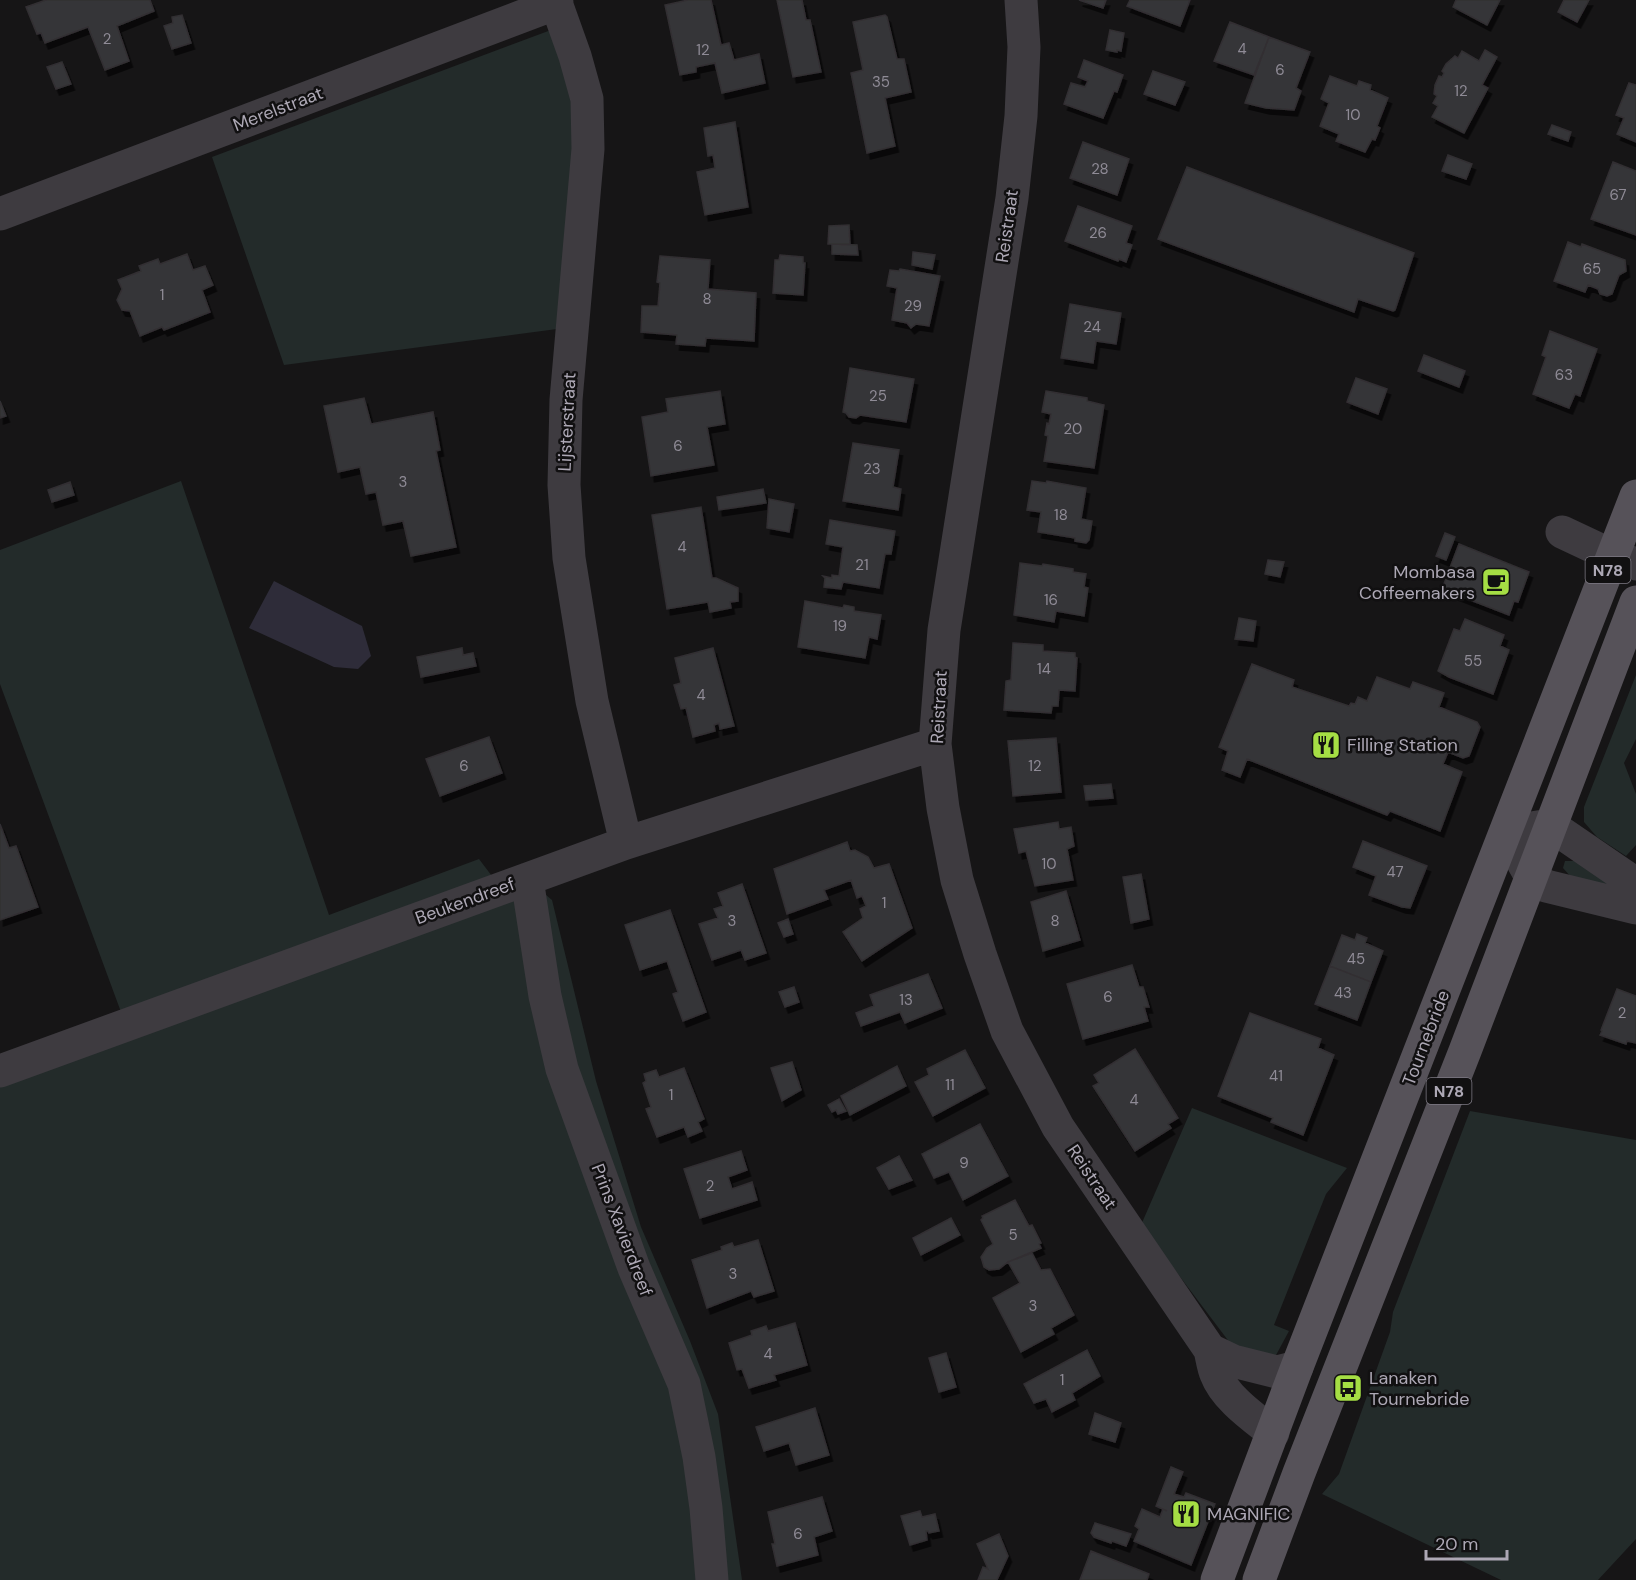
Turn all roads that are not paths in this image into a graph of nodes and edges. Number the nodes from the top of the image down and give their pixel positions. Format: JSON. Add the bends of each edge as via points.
{"nodes":[{"id":1,"x":1021,"y":0,"type":"edge"},
{"id":2,"x":556,"y":2,"type":"edge"},
{"id":3,"x":0,"y":214,"type":"edge"},
{"id":4,"x":1636,"y":496,"type":"edge"},
{"id":5,"x":1562,"y":532,"type":"dead end"},
{"id":6,"x":1625,"y":560,"type":"edge"},
{"id":7,"x":1636,"y":602,"type":"edge"},
{"id":8,"x":935,"y":744,"type":"junction"},
{"id":9,"x":1551,"y":825,"type":"junction"},
{"id":10,"x":1506,"y":832,"type":"junction"},
{"id":11,"x":626,"y":843,"type":"junction"},
{"id":12,"x":1531,"y":877,"type":"junction"},
{"id":13,"x":527,"y":879,"type":"junction"},
{"id":14,"x":1636,"y":884,"type":"edge"},
{"id":15,"x":1636,"y":908,"type":"edge"},
{"id":16,"x":0,"y":1071,"type":"edge"},
{"id":17,"x":1210,"y":1350,"type":"junction"},
{"id":18,"x":1297,"y":1367,"type":"junction"},
{"id":19,"x":1273,"y":1432,"type":"junction"},
{"id":20,"x":712,"y":1580,"type":"edge"},
{"id":21,"x":1217,"y":1580,"type":"edge"},
{"id":22,"x":1259,"y":1580,"type":"edge"}],
"edges":[{"from":1,"to":8,"type":"street","name":"Reistraat","via":[[1021,116],[1012,198],[944,630]]},
{"from":2,"to":3,"type":"street","name":"Merelstraat"},
{"from":2,"to":11,"type":"street","name":"Lijsterstraat","via":[[586,99],[588,149],[566,400],[564,485],[568,558],[592,701]]},
{"from":4,"to":6,"type":"main road","name":"Tournebride","number":"N78"},
{"from":5,"to":6,"type":"street"},
{"from":6,"to":10,"type":"main road","name":"Tournebride","number":"N78"},
{"from":7,"to":9,"type":"main road","number":"N78"},
{"from":8,"to":11,"type":"street","name":"Beukendreef"},
{"from":8,"to":17,"type":"street","name":"Reistraat","via":[[957,880],[1007,1030],[1058,1127]]},
{"from":9,"to":10,"type":"street"},
{"from":9,"to":12,"type":"main road","number":"N78"},
{"from":9,"to":14,"type":"street"},
{"from":10,"to":12,"type":"street"},
{"from":10,"to":18,"type":"main road","name":"Tournebride","number":"N78"},
{"from":11,"to":13,"type":"street","name":"Beukendreef"},
{"from":12,"to":15,"type":"street","via":[[1546,886]]},
{"from":12,"to":22,"type":"main road","number":"N78"},
{"from":13,"to":16,"type":"street","name":"Beukendreef"},
{"from":13,"to":20,"type":"street","name":"Prins Xavierdreef","via":[[545,996],[562,1069],[634,1268],[684,1384],[702,1478]]},
{"from":17,"to":18,"type":"street","via":[[1233,1361],[1277,1372]]},
{"from":17,"to":19,"type":"street","name":"Reistraat","via":[[1216,1374],[1226,1390]]},
{"from":18,"to":19,"type":"main road","name":"Tournebride","number":"N78"},
{"from":19,"to":21,"type":"main road","name":"Tournebride","number":"N78"}]}
